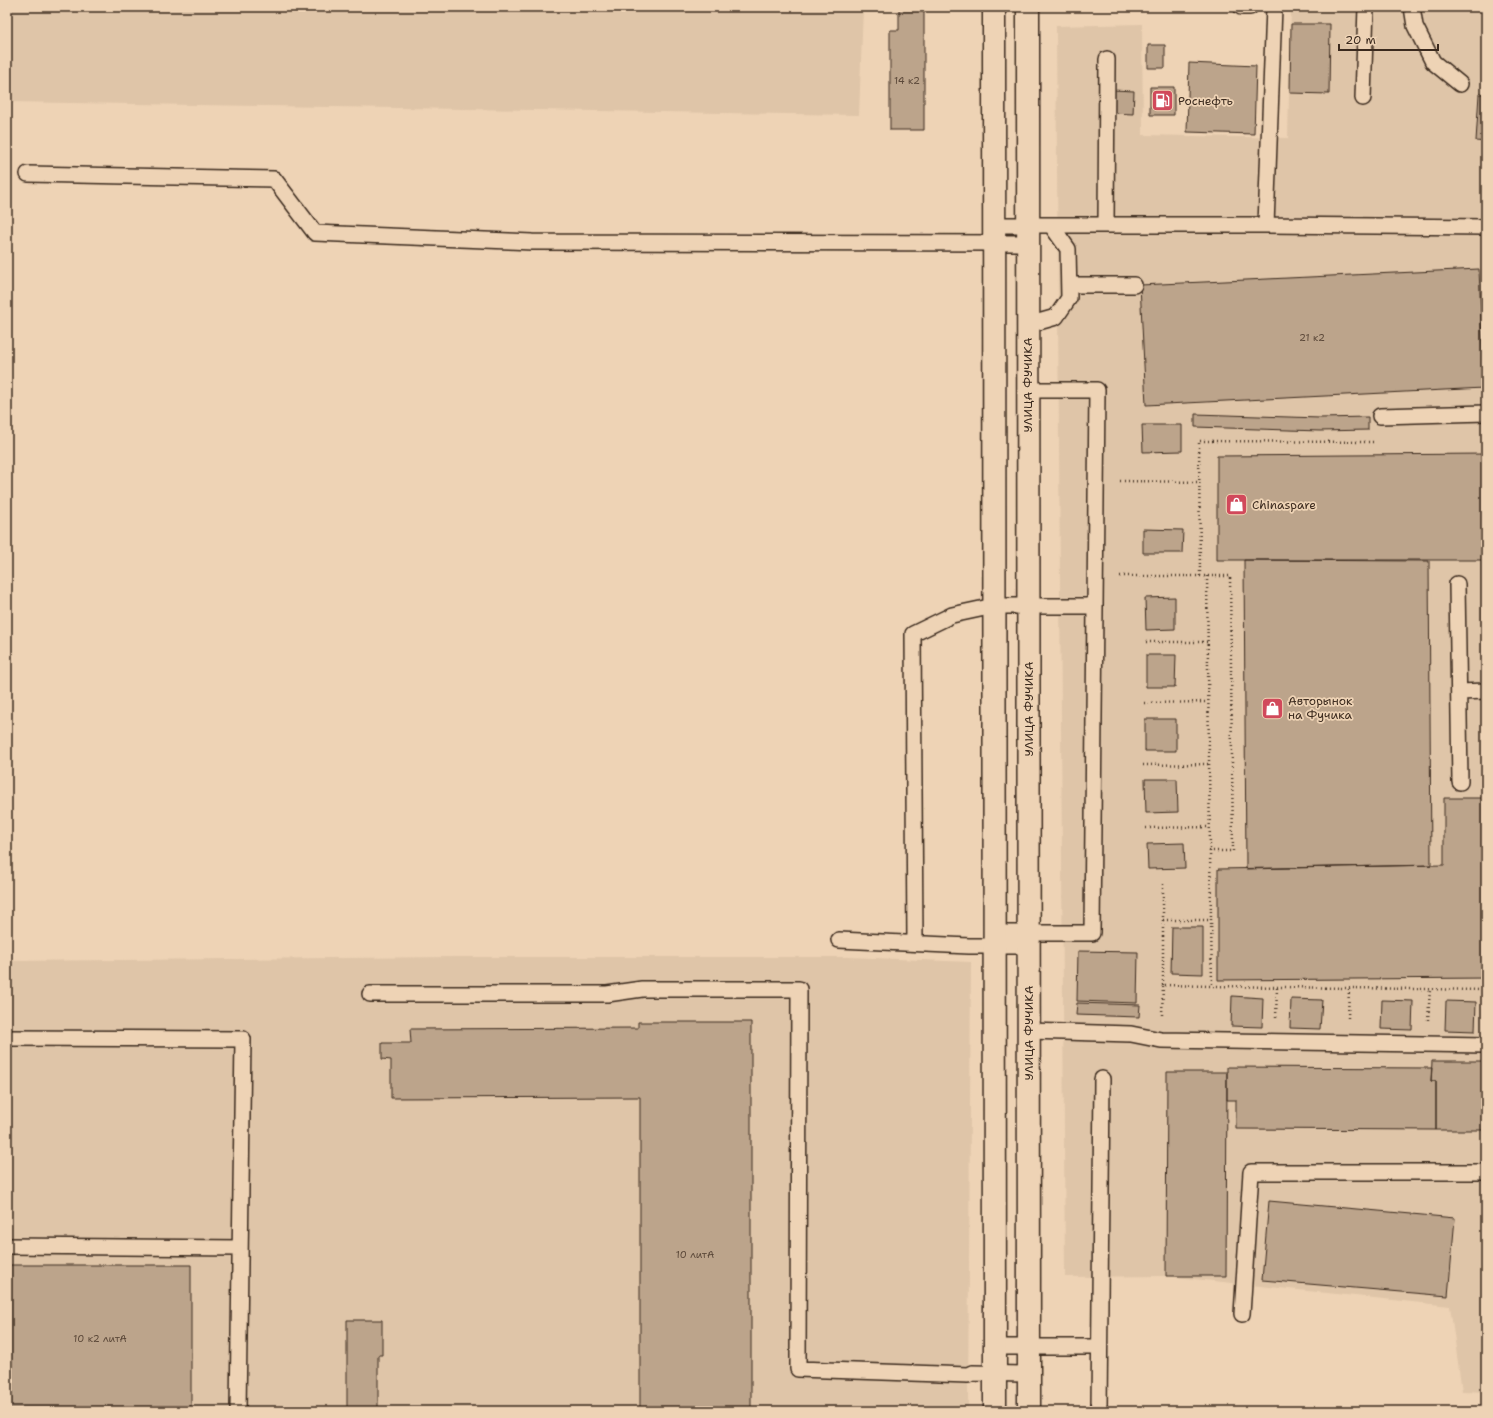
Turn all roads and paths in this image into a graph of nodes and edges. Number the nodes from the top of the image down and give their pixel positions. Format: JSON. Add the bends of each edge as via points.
{"nodes":[{"id":1,"x":994,"y":7,"type":"edge"},
{"id":2,"x":1028,"y":7,"type":"edge"},
{"id":3,"x":1241,"y":7,"type":"edge"},
{"id":4,"x":1249,"y":7,"type":"edge"},
{"id":5,"x":1274,"y":7,"type":"edge"},
{"id":6,"x":1366,"y":7,"type":"edge"},
{"id":7,"x":1412,"y":7,"type":"edge"},
{"id":8,"x":1107,"y":59,"type":"dead end"},
{"id":9,"x":1460,"y":84,"type":"dead end"},
{"id":10,"x":1363,"y":98,"type":"dead end"},
{"id":11,"x":28,"y":174,"type":"dead end"},
{"id":12,"x":1266,"y":224,"type":"junction"},
{"id":13,"x":1051,"y":225,"type":"junction"},
{"id":14,"x":1106,"y":225,"type":"junction"},
{"id":15,"x":1486,"y":227,"type":"edge"},
{"id":16,"x":994,"y":234,"type":"junction"},
{"id":17,"x":1028,"y":234,"type":"junction"},
{"id":18,"x":1069,"y":285,"type":"junction"},
{"id":19,"x":1134,"y":285,"type":"dead end"},
{"id":20,"x":1028,"y":325,"type":"junction"},
{"id":21,"x":1028,"y":390,"type":"junction"},
{"id":22,"x":1486,"y":413,"type":"edge"},
{"id":23,"x":1380,"y":416,"type":"joint"},
{"id":24,"x":1096,"y":481,"type":"junction"},
{"id":25,"x":1200,"y":482,"type":"junction"},
{"id":26,"x":1095,"y":576,"type":"junction"},
{"id":27,"x":1200,"y":576,"type":"junction"},
{"id":28,"x":1207,"y":576,"type":"junction"},
{"id":29,"x":1457,"y":584,"type":"dead end"},
{"id":30,"x":994,"y":606,"type":"junction"},
{"id":31,"x":1028,"y":606,"type":"junction"},
{"id":32,"x":1095,"y":606,"type":"junction"},
{"id":33,"x":1146,"y":642,"type":"dead end"},
{"id":34,"x":1208,"y":642,"type":"junction"},
{"id":35,"x":1486,"y":691,"type":"edge"},
{"id":36,"x":1459,"y":692,"type":"junction"},
{"id":37,"x":1208,"y":702,"type":"junction"},
{"id":38,"x":1144,"y":703,"type":"dead end"},
{"id":39,"x":1209,"y":764,"type":"junction"},
{"id":40,"x":1143,"y":765,"type":"dead end"},
{"id":41,"x":1460,"y":782,"type":"dead end"},
{"id":42,"x":1210,"y":827,"type":"junction"},
{"id":43,"x":1146,"y":828,"type":"dead end"},
{"id":44,"x":1210,"y":851,"type":"junction"},
{"id":45,"x":1163,"y":883,"type":"dead end"},
{"id":46,"x":1163,"y":920,"type":"junction"},
{"id":47,"x":1211,"y":920,"type":"junction"},
{"id":48,"x":839,"y":940,"type":"dead end"},
{"id":49,"x":995,"y":940,"type":"junction"},
{"id":50,"x":1029,"y":940,"type":"junction"},
{"id":51,"x":915,"y":943,"type":"junction"},
{"id":52,"x":1163,"y":985,"type":"junction"},
{"id":53,"x":1212,"y":986,"type":"junction"},
{"id":54,"x":1430,"y":989,"type":"junction"},
{"id":55,"x":1486,"y":990,"type":"edge"},
{"id":56,"x":370,"y":994,"type":"dead end"},
{"id":57,"x":1029,"y":1031,"type":"junction"},
{"id":58,"x":7,"y":1038,"type":"edge"},
{"id":59,"x":1161,"y":1040,"type":"junction"},
{"id":60,"x":1427,"y":1044,"type":"junction"},
{"id":61,"x":1486,"y":1045,"type":"edge"},
{"id":62,"x":1102,"y":1079,"type":"dead end"},
{"id":63,"x":1486,"y":1172,"type":"edge"},
{"id":64,"x":7,"y":1246,"type":"edge"},
{"id":65,"x":240,"y":1248,"type":"junction"},
{"id":66,"x":1242,"y":1314,"type":"dead end"},
{"id":67,"x":994,"y":1347,"type":"junction"},
{"id":68,"x":1029,"y":1347,"type":"junction"},
{"id":69,"x":1099,"y":1347,"type":"junction"},
{"id":70,"x":995,"y":1374,"type":"junction"},
{"id":71,"x":1029,"y":1374,"type":"junction"},
{"id":72,"x":238,"y":1411,"type":"edge"},
{"id":73,"x":995,"y":1411,"type":"edge"},
{"id":74,"x":1029,"y":1411,"type":"edge"},
{"id":75,"x":1099,"y":1411,"type":"edge"}],
"edges":[{"from":1,"to":16,"type":"street"},
{"from":2,"to":17,"type":"street","name":"УЛИЦА ФУЧИКА"},
{"from":3,"to":4,"type":"lane"},
{"from":5,"to":12,"type":"lane"},
{"from":6,"to":10,"type":"lane"},
{"from":7,"to":9,"type":"lane","via":[[1416,26],[1433,62]]},
{"from":8,"to":14,"type":"lane"},
{"from":11,"to":16,"type":"lane","via":[[274,179],[315,233],[532,242]]},
{"from":12,"to":14,"type":"lane"},
{"from":12,"to":15,"type":"lane"},
{"from":13,"to":14,"type":"lane"},
{"from":13,"to":17,"type":"lane"},
{"from":13,"to":18,"type":"lane","via":[[1068,249]]},
{"from":16,"to":17,"type":"lane"},
{"from":16,"to":30,"type":"street"},
{"from":17,"to":20,"type":"street","name":"УЛИЦА ФУЧИКА"},
{"from":18,"to":19,"type":"lane"},
{"from":18,"to":20,"type":"lane","via":[[1069,298],[1056,317]]},
{"from":20,"to":21,"type":"street","name":"УЛИЦА ФУЧИКА"},
{"from":21,"to":24,"type":"lane","via":[[1097,390]]},
{"from":21,"to":31,"type":"street","name":"УЛИЦА ФУЧИКА"},
{"from":22,"to":23,"type":"lane"},
{"from":23,"to":25,"type":"path","via":[[1380,442],[1200,441]]},
{"from":24,"to":25,"type":"path"},
{"from":24,"to":26,"type":"lane"},
{"from":25,"to":27,"type":"path"},
{"from":26,"to":27,"type":"path"},
{"from":26,"to":32,"type":"lane"},
{"from":27,"to":28,"type":"path"},
{"from":28,"to":34,"type":"path"},
{"from":28,"to":44,"type":"path","via":[[1230,576],[1233,851]]},
{"from":29,"to":36,"type":"lane"},
{"from":30,"to":31,"type":"lane"},
{"from":30,"to":49,"type":"street"},
{"from":30,"to":51,"type":"lane","via":[[952,615],[913,634]]},
{"from":31,"to":32,"type":"lane"},
{"from":31,"to":50,"type":"street","name":"УЛИЦА ФУЧИКА"},
{"from":32,"to":50,"type":"lane","via":[[1092,933]]},
{"from":33,"to":34,"type":"path"},
{"from":34,"to":37,"type":"path"},
{"from":35,"to":36,"type":"lane"},
{"from":36,"to":41,"type":"lane"},
{"from":37,"to":38,"type":"path"},
{"from":37,"to":39,"type":"path"},
{"from":39,"to":40,"type":"path"},
{"from":39,"to":42,"type":"path"},
{"from":42,"to":43,"type":"path"},
{"from":42,"to":44,"type":"path"},
{"from":44,"to":47,"type":"path"},
{"from":45,"to":46,"type":"path"},
{"from":46,"to":47,"type":"path"},
{"from":46,"to":52,"type":"path"},
{"from":47,"to":53,"type":"path"},
{"from":48,"to":51,"type":"lane"},
{"from":49,"to":50,"type":"lane"},
{"from":49,"to":51,"type":"lane"},
{"from":49,"to":67,"type":"street"},
{"from":50,"to":57,"type":"street","name":"УЛИЦА ФУЧИКА"},
{"from":52,"to":53,"type":"path"},
{"from":52,"to":59,"type":"path"},
{"from":53,"to":54,"type":"path"},
{"from":54,"to":55,"type":"path"},
{"from":54,"to":60,"type":"path"},
{"from":56,"to":70,"type":"lane","via":[[607,994],[642,989],[799,989],[798,1369]]},
{"from":57,"to":59,"type":"lane","via":[[1131,1034]]},
{"from":57,"to":68,"type":"street","name":"УЛИЦА ФУЧИКА"},
{"from":58,"to":65,"type":"lane","via":[[243,1039]]},
{"from":59,"to":60,"type":"lane"},
{"from":60,"to":61,"type":"lane"},
{"from":62,"to":69,"type":"lane"},
{"from":63,"to":66,"type":"lane","via":[[1251,1172]]},
{"from":64,"to":65,"type":"lane"},
{"from":65,"to":72,"type":"lane"},
{"from":67,"to":68,"type":"lane"},
{"from":67,"to":70,"type":"street"},
{"from":68,"to":69,"type":"lane"},
{"from":68,"to":71,"type":"street","name":"УЛИЦА ФУЧИКА"},
{"from":69,"to":75,"type":"lane"},
{"from":70,"to":71,"type":"lane"},
{"from":70,"to":73,"type":"street"},
{"from":71,"to":74,"type":"street","name":"УЛИЦА ФУЧИКА"}]}
